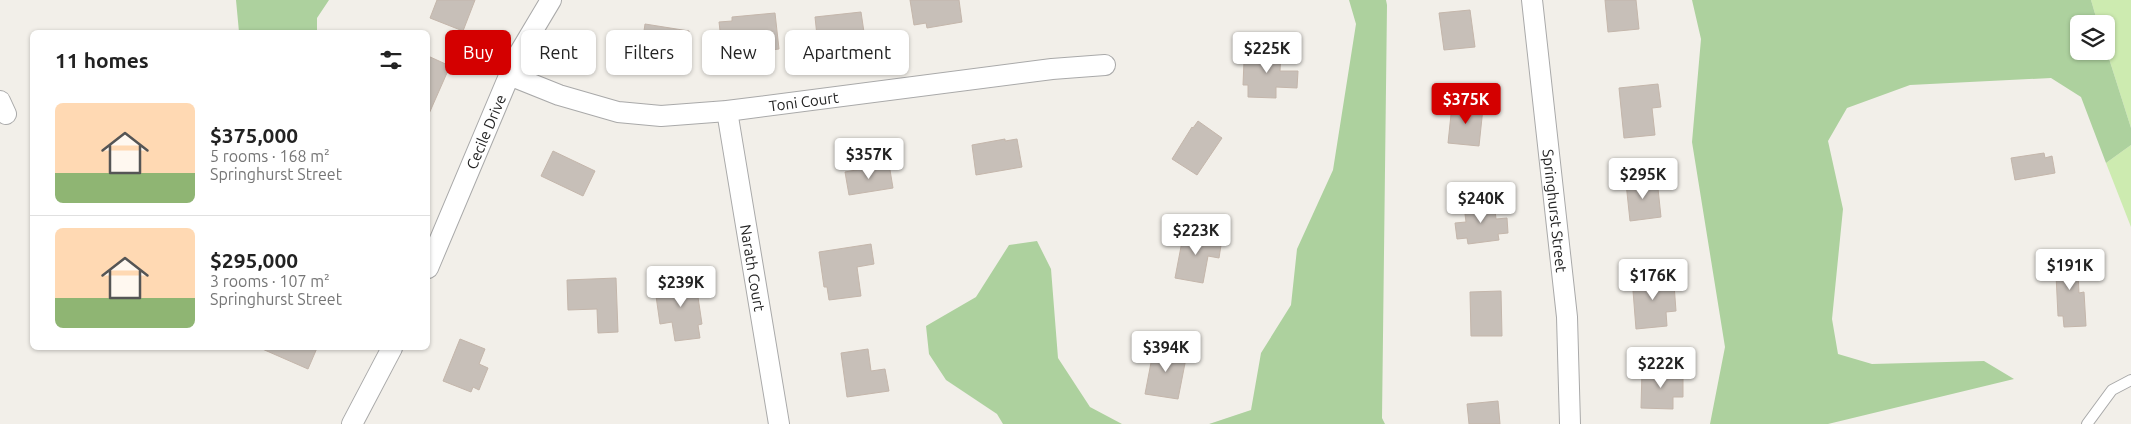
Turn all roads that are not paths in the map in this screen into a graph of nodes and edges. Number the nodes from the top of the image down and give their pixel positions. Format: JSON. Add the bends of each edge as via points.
{"nodes":[{"id":1,"x":550,"y":0,"type":"edge"},
{"id":2,"x":1532,"y":0,"type":"edge"},
{"id":3,"x":1104,"y":65,"type":"dead end"},
{"id":4,"x":511,"y":72,"type":"edge"},
{"id":5,"x":510,"y":75,"type":"joint"},
{"id":6,"x":727,"y":111,"type":"junction"},
{"id":7,"x":430,"y":263,"type":"edge"},
{"id":8,"x":391,"y":350,"type":"edge"},
{"id":9,"x":2131,"y":380,"type":"edge"},
{"id":10,"x":352,"y":424,"type":"edge"},
{"id":11,"x":779,"y":424,"type":"edge"},
{"id":12,"x":1570,"y":424,"type":"edge"},
{"id":13,"x":2087,"y":424,"type":"edge"}],
"edges":[{"from":1,"to":4,"type":"street","name":"Cecile Drive"},
{"from":2,"to":12,"type":"street","name":"Springhurst Street","via":[[1567,317]]},
{"from":3,"to":6,"type":"street","name":"Toni Court"},
{"from":5,"to":6,"type":"street","name":"Toni Court","via":[[559,95],[618,112],[661,116]]},
{"from":5,"to":7,"type":"street","name":"Cecile Drive"},
{"from":6,"to":11,"type":"street","name":"Narath Court"},
{"from":8,"to":10,"type":"street"},
{"from":9,"to":13,"type":"lane","via":[[2112,390]]}]}
